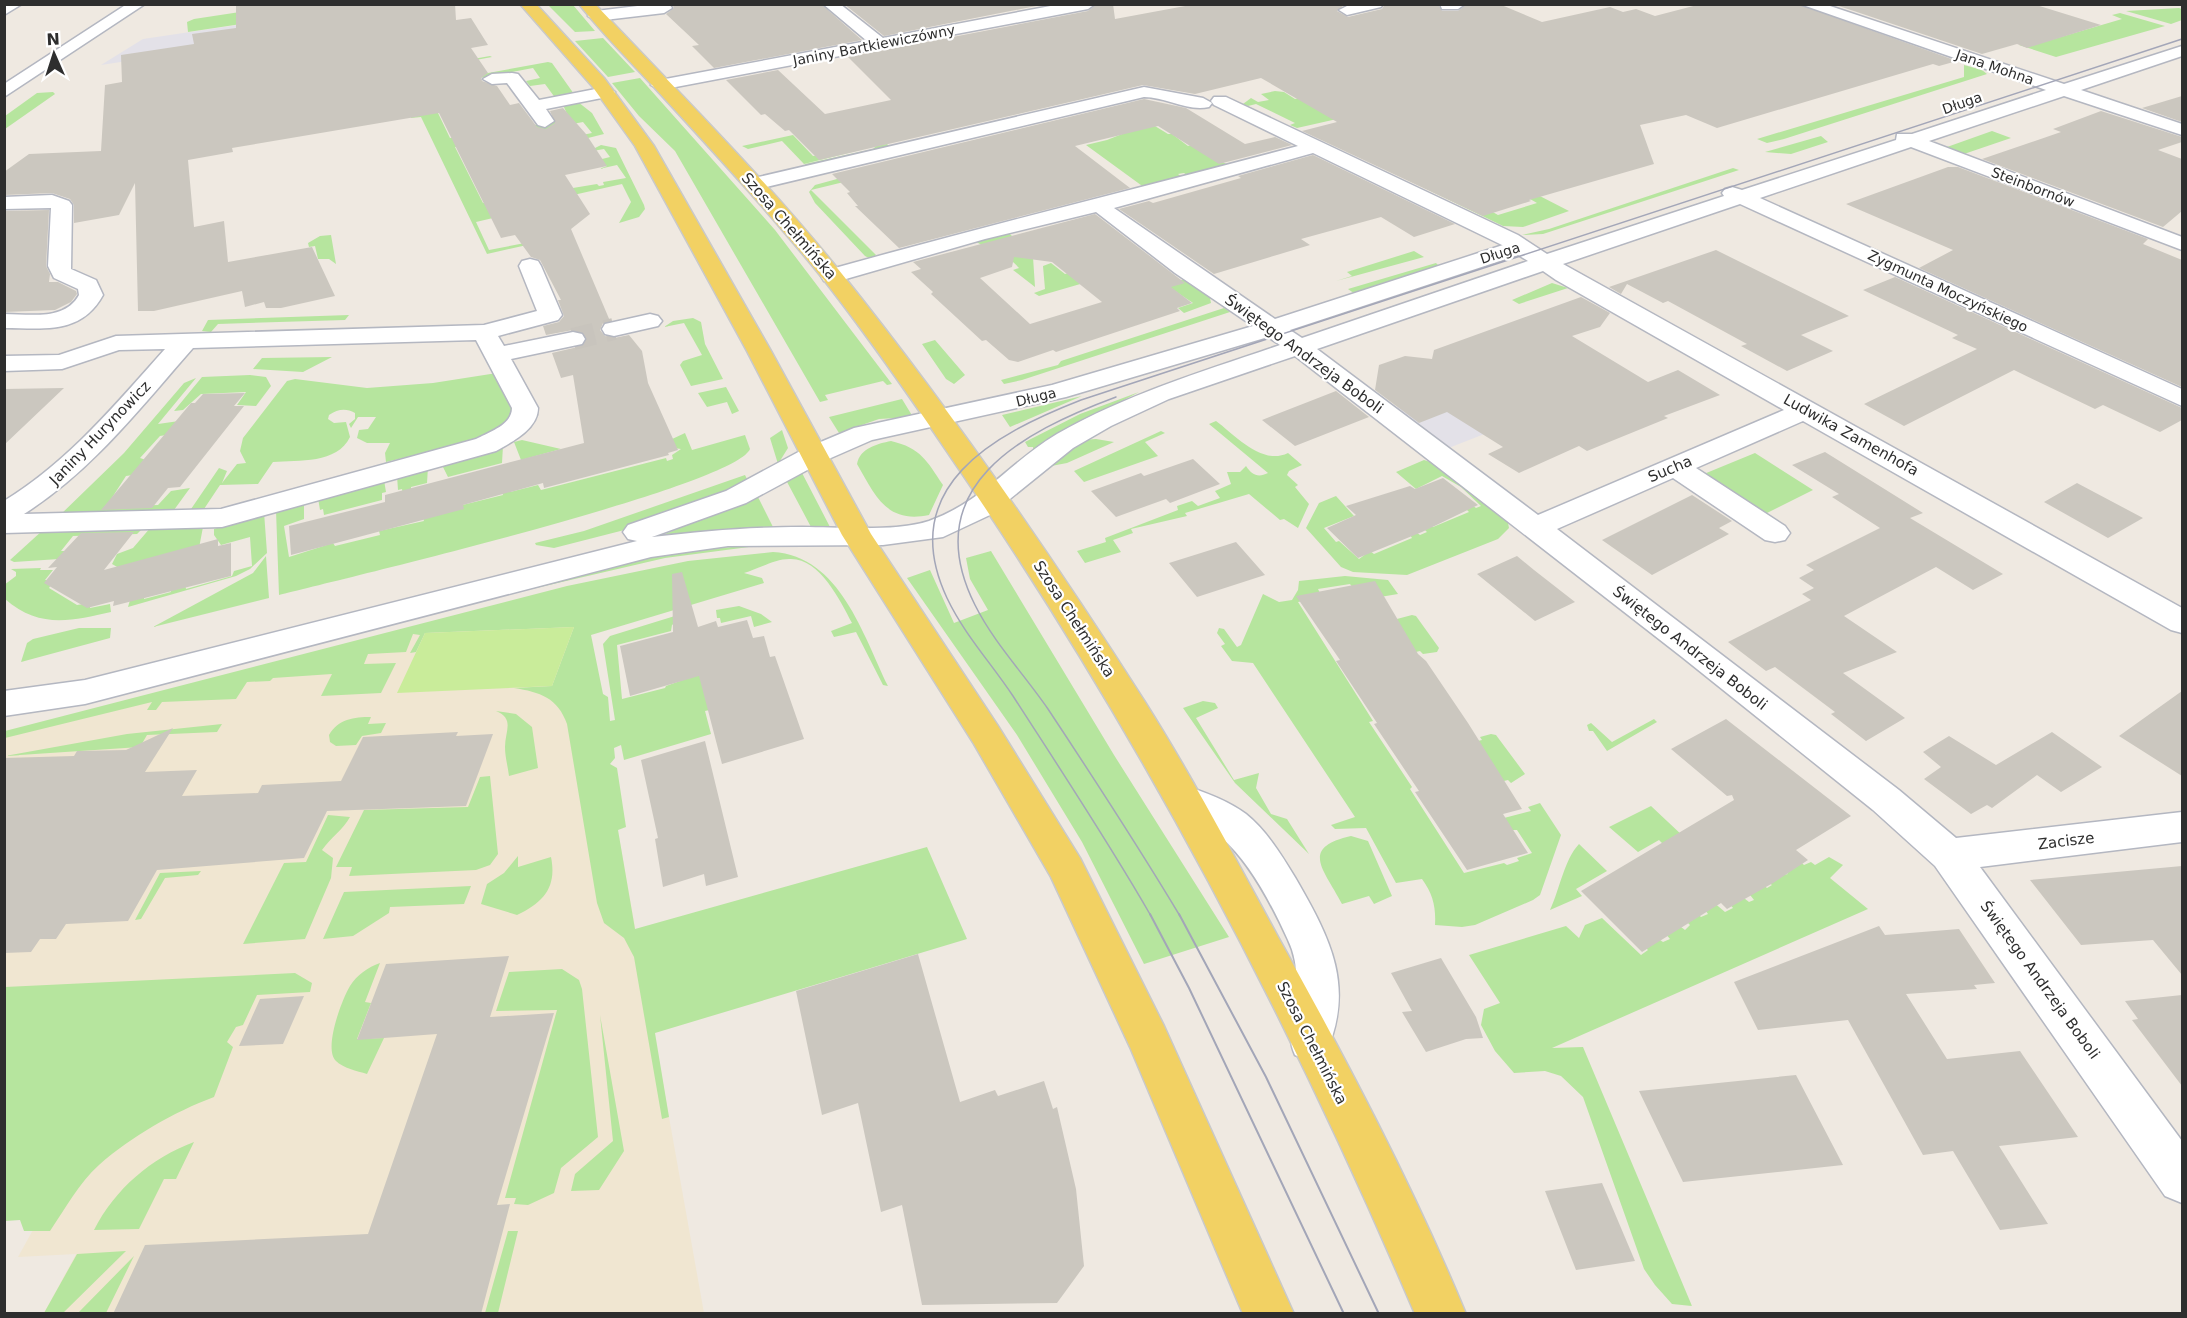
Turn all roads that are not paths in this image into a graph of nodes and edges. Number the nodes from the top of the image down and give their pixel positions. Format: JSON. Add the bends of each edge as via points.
{"nodes":[{"id":1,"x":15,"y":4,"type":"edge"},
{"id":2,"x":138,"y":4,"type":"edge"},
{"id":3,"x":527,"y":4,"type":"edge"},
{"id":4,"x":830,"y":4,"type":"edge"},
{"id":5,"x":1088,"y":4,"type":"edge"},
{"id":6,"x":1376,"y":4,"type":"edge"},
{"id":7,"x":1807,"y":4,"type":"edge"},
{"id":8,"x":4,"y":10,"type":"edge"},
{"id":9,"x":1347,"y":10,"type":"dead end"},
{"id":10,"x":626,"y":11,"type":"junction"},
{"id":11,"x":642,"y":21,"type":"junction"},
{"id":12,"x":598,"y":27,"type":"edge"},
{"id":13,"x":553,"y":33,"type":"junction"},
{"id":14,"x":2179,"y":36,"type":"edge"},
{"id":15,"x":881,"y":44,"type":"junction"},
{"id":16,"x":2182,"y":51,"type":"edge"},
{"id":17,"x":2132,"y":67,"type":"junction"},
{"id":18,"x":2093,"y":70,"type":"junction"},
{"id":19,"x":492,"y":79,"type":"dead end"},
{"id":20,"x":2049,"y":82,"type":"junction"},
{"id":21,"x":660,"y":85,"type":"junction"},
{"id":22,"x":4,"y":92,"type":"edge"},
{"id":23,"x":606,"y":92,"type":"junction"},
{"id":24,"x":2002,"y":95,"type":"junction"},
{"id":25,"x":1961,"y":104,"type":"dead end"},
{"id":26,"x":511,"y":107,"type":"dead end"},
{"id":27,"x":537,"y":110,"type":"junction"},
{"id":28,"x":1924,"y":116,"type":"dead end"},
{"id":29,"x":1882,"y":130,"type":"junction"},
{"id":30,"x":2182,"y":130,"type":"edge"},
{"id":31,"x":1906,"y":139,"type":"junction"},
{"id":32,"x":1318,"y":146,"type":"junction"},
{"id":33,"x":1829,"y":147,"type":"dead end"},
{"id":34,"x":754,"y":184,"type":"junction"},
{"id":35,"x":1714,"y":185,"type":"dead end"},
{"id":36,"x":1742,"y":186,"type":"junction"},
{"id":37,"x":4,"y":203,"type":"edge"},
{"id":38,"x":1105,"y":212,"type":"dead end"},
{"id":39,"x":2182,"y":244,"type":"edge"},
{"id":40,"x":1536,"y":250,"type":"junction"},
{"id":41,"x":530,"y":266,"type":"dead end"},
{"id":42,"x":832,"y":276,"type":"junction"},
{"id":43,"x":550,"y":315,"type":"junction"},
{"id":44,"x":4,"y":321,"type":"edge"},
{"id":45,"x":650,"y":321,"type":"dead end"},
{"id":46,"x":1272,"y":328,"type":"junction"},
{"id":47,"x":614,"y":329,"type":"tunnel mouth"},
{"id":48,"x":484,"y":332,"type":"junction"},
{"id":49,"x":186,"y":341,"type":"junction"},
{"id":50,"x":1298,"y":346,"type":"junction"},
{"id":51,"x":497,"y":355,"type":"junction"},
{"id":52,"x":4,"y":364,"type":"edge"},
{"id":53,"x":2182,"y":398,"type":"edge"},
{"id":54,"x":1805,"y":410,"type":"junction"},
{"id":55,"x":938,"y":419,"type":"junction"},
{"id":56,"x":814,"y":455,"type":"junction"},
{"id":57,"x":1676,"y":467,"type":"junction"},
{"id":58,"x":994,"y":498,"type":"junction"},
{"id":59,"x":4,"y":514,"type":"edge"},
{"id":60,"x":4,"y":525,"type":"edge"},
{"id":61,"x":1534,"y":528,"type":"junction"},
{"id":62,"x":1775,"y":533,"type":"dead end"},
{"id":63,"x":857,"y":535,"type":"junction"},
{"id":64,"x":2182,"y":622,"type":"edge"},
{"id":65,"x":4,"y":702,"type":"edge"},
{"id":66,"x":2182,"y":828,"type":"edge"},
{"id":67,"x":1949,"y":855,"type":"junction"},
{"id":68,"x":2182,"y":1179,"type":"edge"},
{"id":69,"x":1269,"y":1314,"type":"edge"},
{"id":70,"x":1441,"y":1314,"type":"edge"}],
"edges":[{"from":1,"to":8,"type":"street"},
{"from":2,"to":22,"type":"street"},
{"from":3,"to":13,"type":"main road"},
{"from":4,"to":15,"type":"street"},
{"from":5,"to":15,"type":"street","name":"Janiny Bartkiewiczówny"},
{"from":6,"to":9,"type":"street"},
{"from":7,"to":20,"type":"street","name":"Jana Mohna"},
{"from":10,"to":11,"type":"street"},
{"from":10,"to":11,"type":"street","via":[[666,12]]},
{"from":10,"to":12,"type":"street"},
{"from":11,"to":12,"type":"street"},
{"from":12,"to":13,"type":"main road"},
{"from":12,"to":21,"type":"main road","name":"Szosa Chełmińska"},
{"from":13,"to":23,"type":"main road"},
{"from":14,"to":18,"type":"street"},
{"from":15,"to":21,"type":"street","name":"Janiny Bartkiewiczówny"},
{"from":16,"to":17,"type":"street","name":"Długa"},
{"from":17,"to":18,"type":"street"},
{"from":17,"to":20,"type":"street","name":"Długa"},
{"from":18,"to":20,"type":"street"},
{"from":19,"to":27,"type":"street","via":[[512,78]]},
{"from":20,"to":24,"type":"street","name":"Długa"},
{"from":20,"to":30,"type":"street","name":"Jana Mohna"},
{"from":20,"to":31,"type":"street","name":"Długa"},
{"from":21,"to":34,"type":"main road","name":"Szosa Chełmińska"},
{"from":23,"to":27,"type":"street"},
{"from":23,"to":56,"type":"main road","via":[[644,146]]},
{"from":24,"to":25,"type":"street"},
{"from":24,"to":31,"type":"street","via":[[1979,111]]},
{"from":26,"to":27,"type":"street"},
{"from":28,"to":29,"type":"street"},
{"from":29,"to":31,"type":"street","name":"Steinbornów"},
{"from":29,"to":33,"type":"street"},
{"from":31,"to":36,"type":"street","name":"Długa","via":[[1825,162],[1814,172]]},
{"from":31,"to":39,"type":"street","name":"Steinbornów"},
{"from":32,"to":34,"type":"street","name":"Ludwika Zamenhofa","via":[[1211,102],[1188,102],[1160,92],[1144,92]]},
{"from":32,"to":40,"type":"street","name":"Ludwika Zamenhofa"},
{"from":32,"to":42,"type":"street"},
{"from":34,"to":42,"type":"main road","name":"Szosa Chełmińska"},
{"from":35,"to":36,"type":"street","name":"Zygmunta Moczyńskiego"},
{"from":36,"to":40,"type":"street","name":"Długa"},
{"from":36,"to":53,"type":"street","name":"Zygmunta Moczyńskiego"},
{"from":37,"to":44,"type":"street","via":[[41,210],[62,205],[59,266],[62,273],[88,285],[91,295],[81,313],[70,318]]},
{"from":38,"to":46,"type":"street","name":"Świętego Andrzeja Boboli"},
{"from":40,"to":46,"type":"street","name":"Długa"},
{"from":40,"to":50,"type":"street","name":"Długa"},
{"from":40,"to":54,"type":"street","name":"Ludwika Zamenhofa"},
{"from":41,"to":43,"type":"street"},
{"from":42,"to":55,"type":"main road","name":"Szosa Chełmińska"},
{"from":43,"to":48,"type":"street"},
{"from":43,"to":51,"type":"street","via":[[567,340]]},
{"from":45,"to":47,"type":"street"},
{"from":46,"to":50,"type":"street","name":"Świętego Andrzeja Boboli"},
{"from":46,"to":55,"type":"street","name":"Długa","via":[[1057,392]]},
{"from":48,"to":49,"type":"street"},
{"from":48,"to":51,"type":"street"},
{"from":49,"to":52,"type":"street","via":[[116,343],[62,362]]},
{"from":49,"to":59,"type":"street","name":"Janiny Hurynowicz","via":[[76,462],[43,491]]},
{"from":50,"to":58,"type":"street","name":"Długa","via":[[1160,394],[1102,420],[1063,442]]},
{"from":50,"to":61,"type":"street","name":"Świętego Andrzeja Boboli"},
{"from":51,"to":60,"type":"street","via":[[525,414],[506,436],[469,450],[222,518]]},
{"from":54,"to":57,"type":"street","name":"Sucha"},
{"from":54,"to":64,"type":"street","name":"Ludwika Zamenhofa"},
{"from":55,"to":56,"type":"street","name":"Długa","via":[[864,434]]},
{"from":55,"to":58,"type":"main road","name":"Szosa Chełmińska"},
{"from":56,"to":63,"type":"main road"},
{"from":56,"to":65,"type":"street","name":"Długa","via":[[736,497],[659,526],[67,680]]},
{"from":57,"to":61,"type":"street","name":"Sucha"},
{"from":57,"to":62,"type":"street"},
{"from":58,"to":63,"type":"street","name":"Długa","via":[[960,520],[933,530],[904,535]]},
{"from":58,"to":70,"type":"main road","name":"Szosa Chełmińska","via":[[1100,659],[1184,800],[1387,1191]]},
{"from":61,"to":67,"type":"street","name":"Świętego Andrzeja Boboli","via":[[1886,800]]},
{"from":63,"to":65,"type":"street","name":"Długa","via":[[729,537],[651,547],[85,692]]},
{"from":63,"to":69,"type":"main road","via":[[1066,869],[1149,1040]]},
{"from":66,"to":67,"type":"street","name":"Zacisze"},
{"from":67,"to":68,"type":"street","name":"Świętego Andrzeja Boboli"}]}
